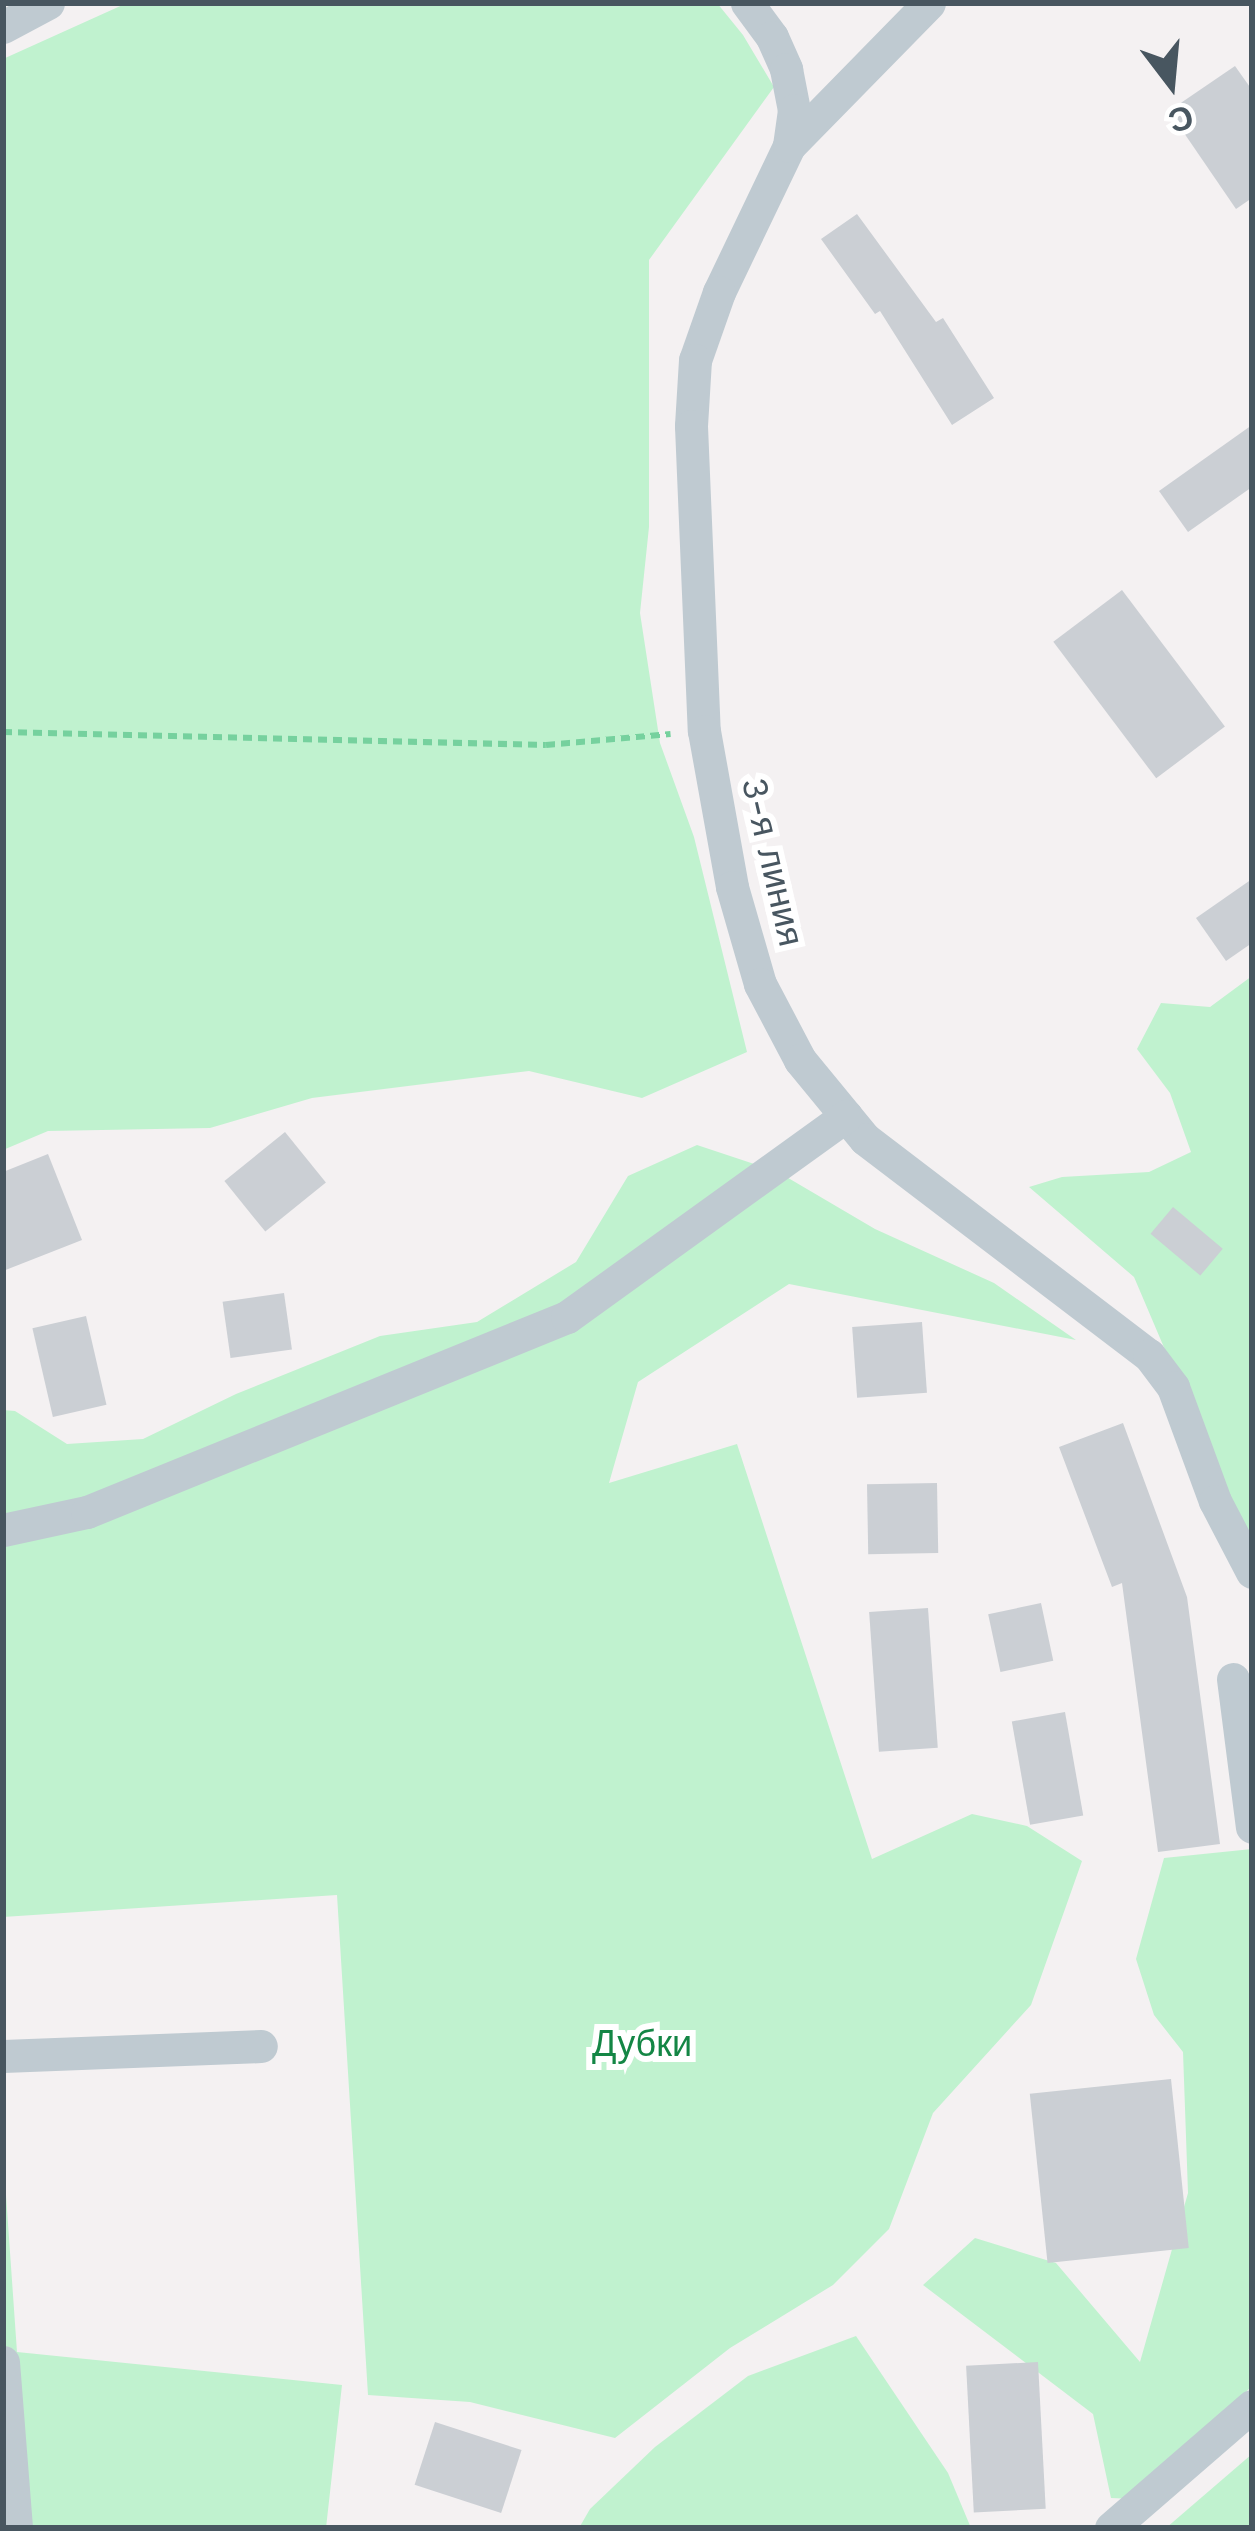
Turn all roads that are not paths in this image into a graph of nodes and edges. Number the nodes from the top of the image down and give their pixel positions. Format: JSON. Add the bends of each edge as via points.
{"nodes":[{"id":1,"x":48,"y":3,"type":"edge"},
{"id":2,"x":747,"y":3,"type":"edge"},
{"id":3,"x":929,"y":3,"type":"edge"},
{"id":4,"x":3,"y":26,"type":"edge"},
{"id":5,"x":789,"y":146,"type":"junction"},
{"id":6,"x":846,"y":1116,"type":"junction"},
{"id":7,"x":3,"y":1530,"type":"edge"},
{"id":8,"x":1252,"y":1572,"type":"edge"},
{"id":9,"x":1233,"y":1678,"type":"dead end"},
{"id":10,"x":1252,"y":1827,"type":"edge"},
{"id":11,"x":261,"y":2046,"type":"dead end"},
{"id":12,"x":3,"y":2056,"type":"edge"},
{"id":13,"x":3,"y":2362,"type":"edge"},
{"id":14,"x":1252,"y":2406,"type":"edge"},
{"id":15,"x":16,"y":2528,"type":"edge"},
{"id":16,"x":1111,"y":2528,"type":"edge"}],
"edges":[{"from":1,"to":4,"type":"street"},
{"from":2,"to":5,"type":"street","name":"3-я линия","via":[[786,69],[794,110]]},
{"from":3,"to":5,"type":"street"},
{"from":5,"to":6,"type":"street","name":"3-я линия","via":[[718,292],[695,360],[704,731],[732,887],[760,984],[800,1060]]},
{"from":6,"to":7,"type":"street","via":[[567,1316],[88,1513]]},
{"from":6,"to":8,"type":"street","name":"3-я линия","via":[[865,1139],[1149,1355],[1173,1387],[1215,1501]]},
{"from":9,"to":10,"type":"street"},
{"from":11,"to":12,"type":"street"},
{"from":13,"to":15,"type":"street"},
{"from":14,"to":16,"type":"street"}]}
